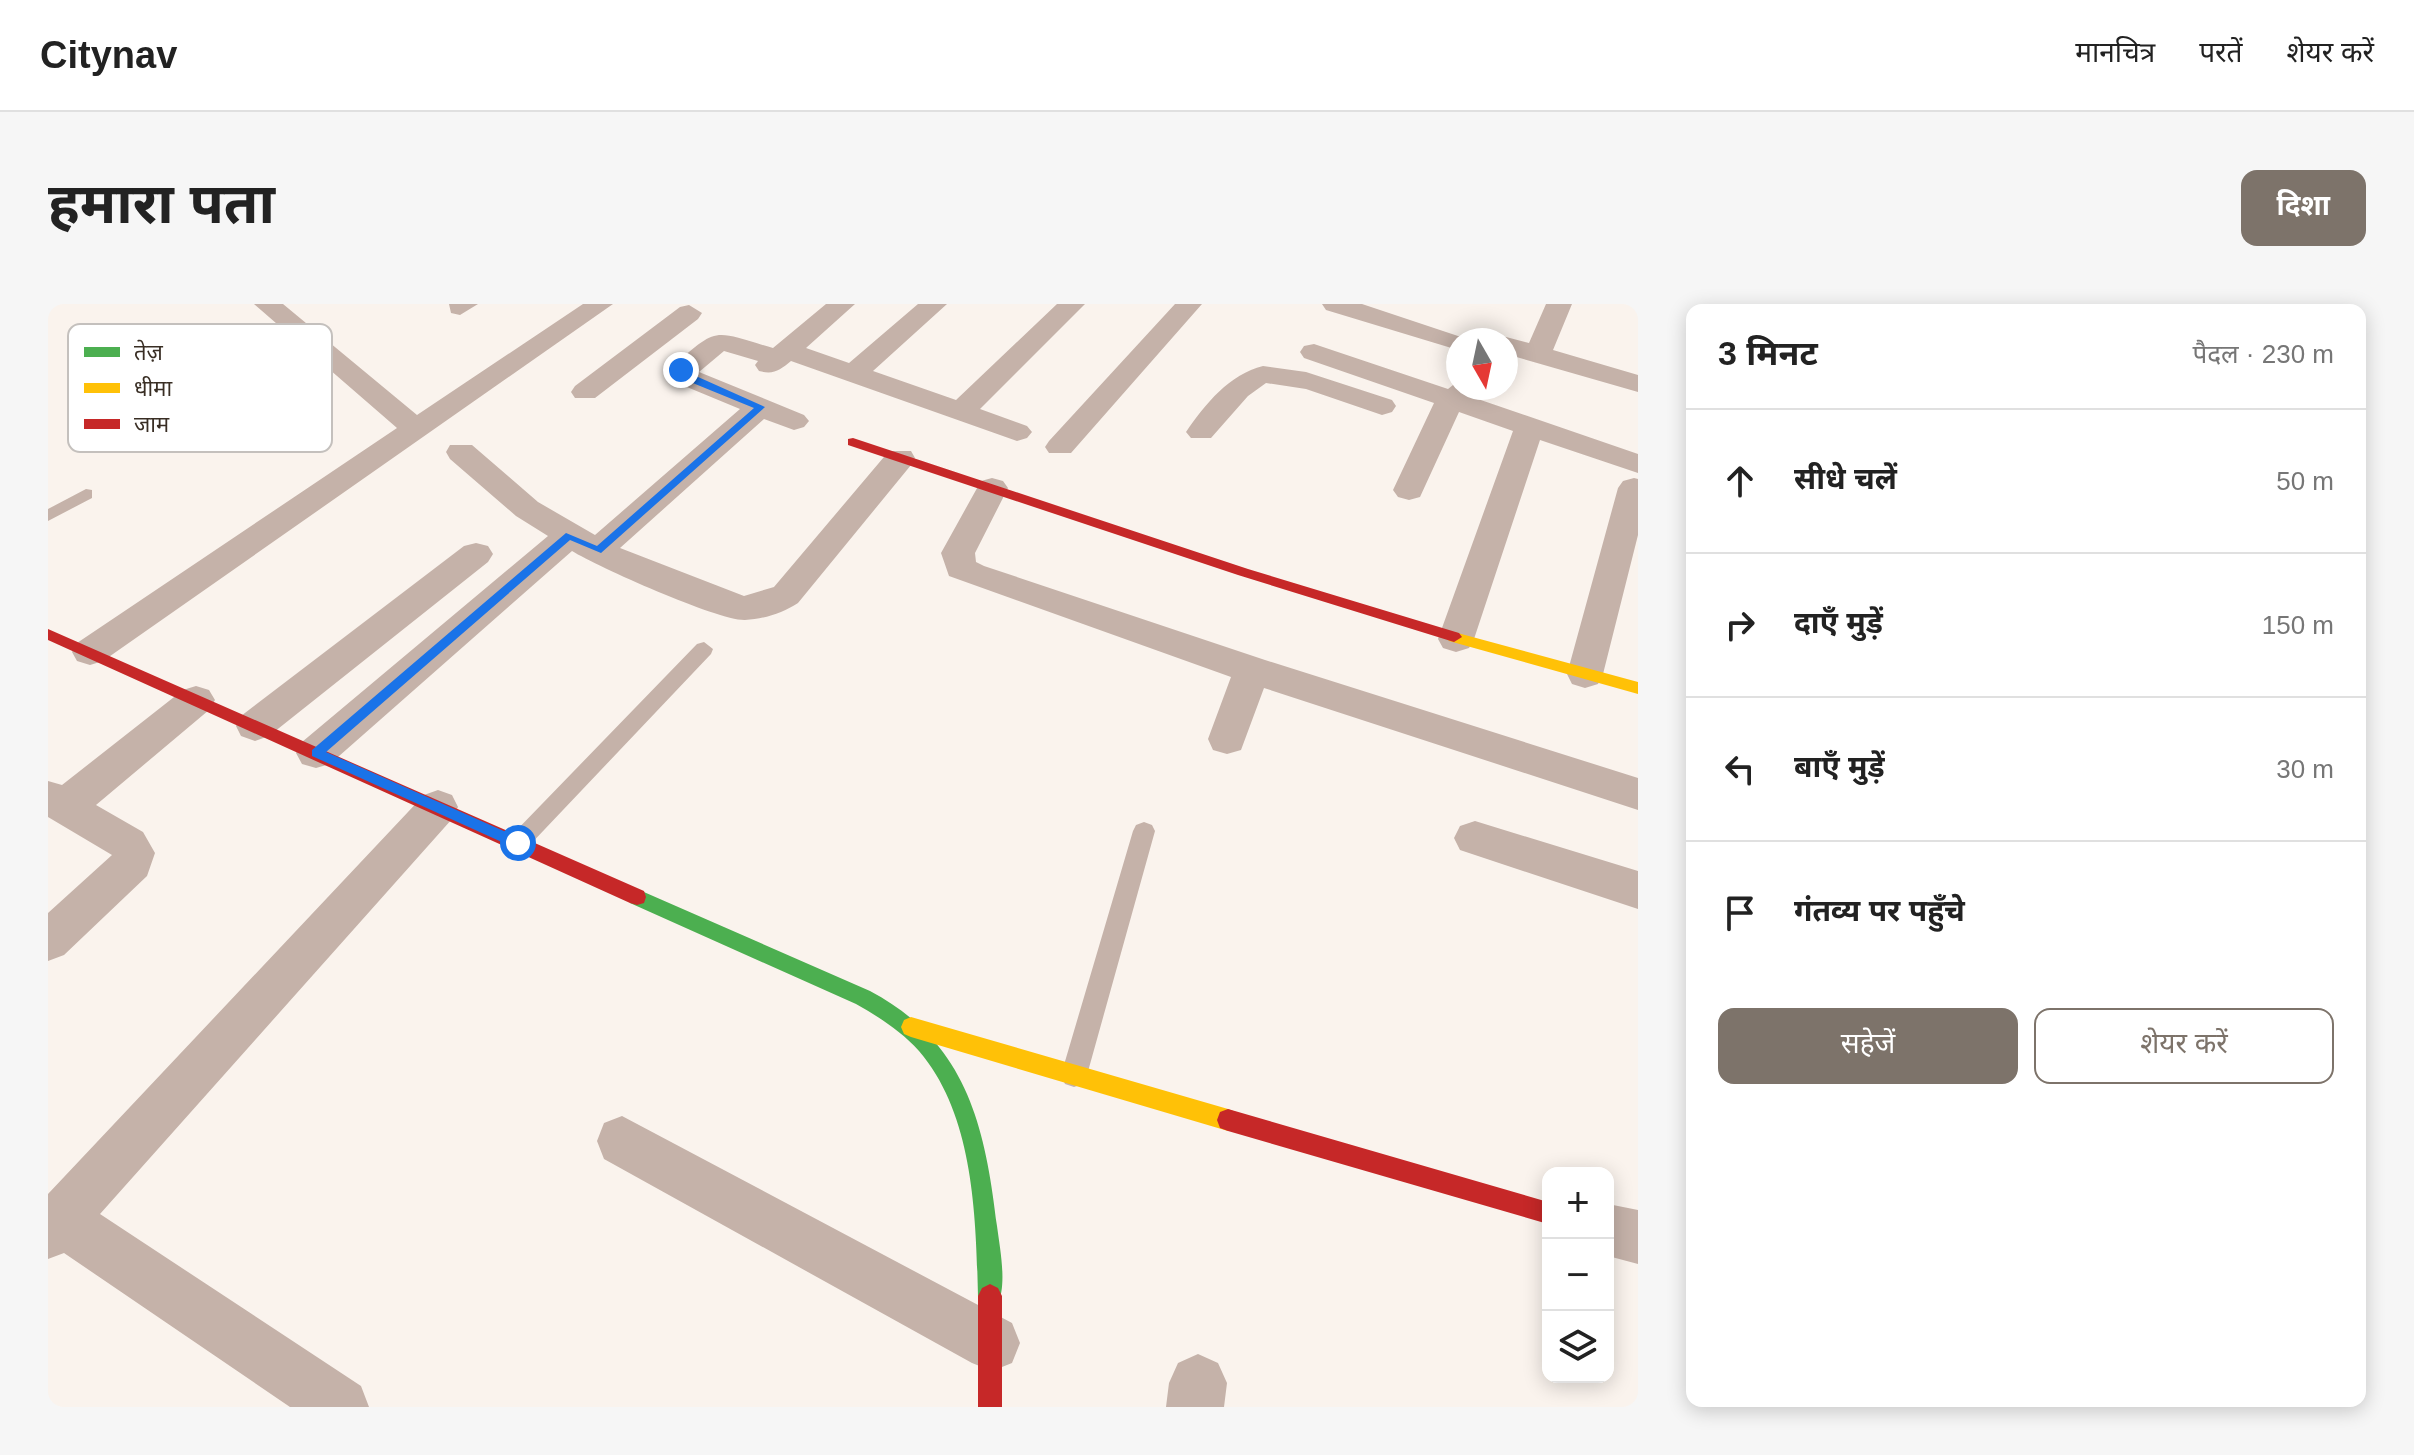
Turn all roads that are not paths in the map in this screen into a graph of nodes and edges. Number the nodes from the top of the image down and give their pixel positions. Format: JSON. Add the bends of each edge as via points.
{"nodes":[{"id":1,"x":267,"y":304,"type":"edge"},
{"id":2,"x":842,"y":304,"type":"edge"},
{"id":3,"x":934,"y":304,"type":"edge"},
{"id":4,"x":1189,"y":304,"type":"edge"},
{"id":5,"x":1335,"y":304,"type":"edge"},
{"id":6,"x":594,"y":305,"type":"edge"},
{"id":7,"x":1067,"y":305,"type":"edge"},
{"id":8,"x":1549,"y":306,"type":"edge"},
{"id":9,"x":689,"y":313,"type":"dead end"},
{"id":10,"x":291,"y":324,"type":"edge"},
{"id":11,"x":1446,"y":338,"type":"edge"},
{"id":12,"x":581,"y":342,"type":"junction"},
{"id":13,"x":1518,"y":348,"type":"edge"},
{"id":14,"x":1314,"y":352,"type":"dead end"},
{"id":15,"x":1539,"y":352,"type":"junction"},
{"id":16,"x":782,"y":354,"type":"junction"},
{"id":17,"x":332,"y":359,"type":"edge"},
{"id":18,"x":629,"y":359,"type":"junction"},
{"id":19,"x":853,"y":374,"type":"junction"},
{"id":20,"x":1638,"y":384,"type":"edge"},
{"id":21,"x":585,"y":392,"type":"dead end"},
{"id":22,"x":746,"y":401,"type":"junction"},
{"id":23,"x":1451,"y":405,"type":"edge"},
{"id":24,"x":960,"y":412,"type":"junction"},
{"id":25,"x":794,"y":421,"type":"dead end"},
{"id":26,"x":1529,"y":428,"type":"junction"},
{"id":27,"x":416,"y":429,"type":"junction"},
{"id":28,"x":1017,"y":432,"type":"dead end"},
{"id":29,"x":1201,"y":432,"type":"dead end"},
{"id":30,"x":853,"y":442,"type":"dead end"},
{"id":31,"x":1060,"y":447,"type":"dead end"},
{"id":32,"x":461,"y":452,"type":"dead end"},
{"id":33,"x":900,"y":458,"type":"junction"},
{"id":34,"x":1636,"y":476,"type":"edge"},
{"id":35,"x":992,"y":488,"type":"junction"},
{"id":36,"x":1409,"y":490,"type":"dead end"},
{"id":37,"x":86,"y":494,"type":"dead end"},
{"id":38,"x":48,"y":516,"type":"edge"},
{"id":39,"x":583,"y":543,"type":"junction"},
{"id":40,"x":476,"y":554,"type":"dead end"},
{"id":41,"x":48,"y":634,"type":"edge"},
{"id":42,"x":1456,"y":639,"type":"junction"},
{"id":43,"x":704,"y":649,"type":"dead end"},
{"id":44,"x":90,"y":652,"type":"junction"},
{"id":45,"x":1252,"y":670,"type":"junction"},
{"id":46,"x":1585,"y":674,"type":"junction"},
{"id":47,"x":1638,"y":688,"type":"edge"},
{"id":48,"x":196,"y":700,"type":"junction"},
{"id":49,"x":255,"y":726,"type":"junction"},
{"id":50,"x":1227,"y":739,"type":"dead end"},
{"id":51,"x":316,"y":753,"type":"junction"},
{"id":52,"x":1638,"y":794,"type":"edge"},
{"id":53,"x":56,"y":802,"type":"edge"},
{"id":54,"x":438,"y":807,"type":"junction"},
{"id":55,"x":1144,"y":831,"type":"dead end"},
{"id":56,"x":1475,"y":838,"type":"dead end"},
{"id":57,"x":518,"y":843,"type":"junction"},
{"id":58,"x":1638,"y":890,"type":"edge"},
{"id":59,"x":48,"y":941,"type":"edge"},
{"id":60,"x":911,"y":1027,"type":"junction"},
{"id":61,"x":1074,"y":1075,"type":"junction"},
{"id":62,"x":622,"y":1141,"type":"dead end"},
{"id":63,"x":1542,"y":1211,"type":"edge"},
{"id":64,"x":54,"y":1226,"type":"edge"},
{"id":65,"x":1614,"y":1231,"type":"edge"},
{"id":66,"x":1638,"y":1237,"type":"edge"},
{"id":67,"x":992,"y":1343,"type":"junction"},
{"id":68,"x":340,"y":1407,"type":"edge"},
{"id":69,"x":990,"y":1407,"type":"edge"}],
"edges":[{"from":1,"to":10,"type":"street"},
{"from":2,"to":16,"type":"street"},
{"from":3,"to":19,"type":"street"},
{"from":4,"to":31,"type":"street"},
{"from":5,"to":11,"type":"street"},
{"from":6,"to":12,"type":"street"},
{"from":7,"to":24,"type":"street"},
{"from":8,"to":15,"type":"street"},
{"from":9,"to":18,"type":"street"},
{"from":12,"to":18,"type":"street"},
{"from":12,"to":27,"type":"street"},
{"from":13,"to":15,"type":"street"},
{"from":14,"to":23,"type":"street"},
{"from":15,"to":20,"type":"street"},
{"from":16,"to":19,"type":"street"},
{"from":16,"to":22,"type":"street"},
{"from":16,"to":22,"type":"street","via":[[719,341],[679,372]]},
{"from":17,"to":27,"type":"street"},
{"from":18,"to":21,"type":"street"},
{"from":19,"to":24,"type":"street"},
{"from":22,"to":25,"type":"street"},
{"from":22,"to":39,"type":"street"},
{"from":23,"to":26,"type":"street"},
{"from":23,"to":29,"type":"street","via":[[1261,374]]},
{"from":23,"to":36,"type":"street"},
{"from":24,"to":28,"type":"street"},
{"from":26,"to":34,"type":"street"},
{"from":26,"to":42,"type":"street"},
{"from":27,"to":44,"type":"street"},
{"from":30,"to":33,"type":"street"},
{"from":32,"to":39,"type":"street","via":[[527,509]]},
{"from":33,"to":35,"type":"street"},
{"from":33,"to":39,"type":"street","via":[[786,595],[761,607],[720,601]]},
{"from":34,"to":46,"type":"street"},
{"from":35,"to":42,"type":"street"},
{"from":35,"to":45,"type":"street","via":[[958,553],[961,568]]},
{"from":37,"to":38,"type":"lane"},
{"from":39,"to":51,"type":"street"},
{"from":40,"to":49,"type":"street"},
{"from":41,"to":44,"type":"street"},
{"from":42,"to":46,"type":"street"},
{"from":43,"to":57,"type":"lane"},
{"from":44,"to":48,"type":"street"},
{"from":45,"to":50,"type":"street"},
{"from":45,"to":52,"type":"street"},
{"from":46,"to":47,"type":"street"},
{"from":48,"to":49,"type":"street"},
{"from":48,"to":53,"type":"street"},
{"from":49,"to":51,"type":"street"},
{"from":51,"to":54,"type":"street"},
{"from":53,"to":59,"type":"street","via":[[128,844],[134,853],[132,863]]},
{"from":54,"to":57,"type":"street"},
{"from":54,"to":64,"type":"street"},
{"from":55,"to":61,"type":"lane"},
{"from":56,"to":58,"type":"street"},
{"from":57,"to":60,"type":"street","via":[[884,1007]]},
{"from":60,"to":61,"type":"street"},
{"from":60,"to":67,"type":"street","via":[[940,1063],[973,1157],[987,1252]]},
{"from":61,"to":63,"type":"street"},
{"from":62,"to":67,"type":"street"},
{"from":64,"to":68,"type":"street"},
{"from":65,"to":66,"type":"street"},
{"from":67,"to":69,"type":"street"}]}
